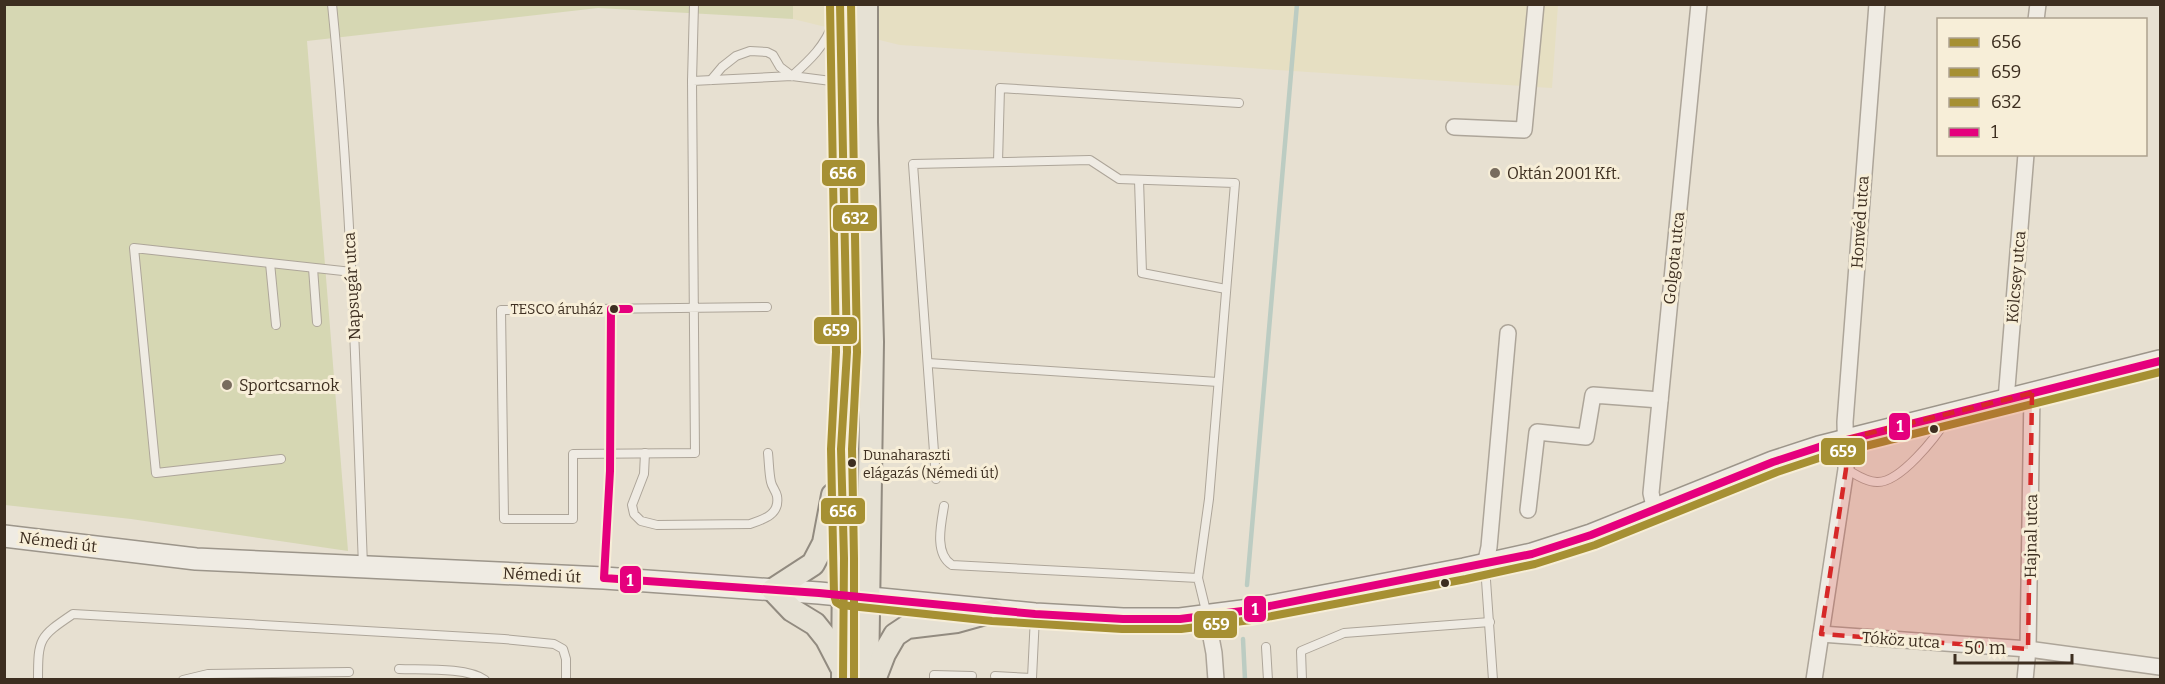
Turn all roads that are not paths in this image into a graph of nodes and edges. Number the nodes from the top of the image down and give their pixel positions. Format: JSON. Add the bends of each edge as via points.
{"nodes":[{"id":1,"x":332,"y":4,"type":"edge"},
{"id":2,"x":694,"y":4,"type":"edge"},
{"id":3,"x":839,"y":4,"type":"edge"},
{"id":4,"x":866,"y":4,"type":"edge"},
{"id":5,"x":1536,"y":4,"type":"edge"},
{"id":6,"x":1698,"y":4,"type":"edge"},
{"id":7,"x":1878,"y":4,"type":"edge"},
{"id":8,"x":866,"y":48,"type":"junction"},
{"id":9,"x":792,"y":76,"type":"junction"},
{"id":10,"x":711,"y":80,"type":"junction"},
{"id":11,"x":692,"y":81,"type":"junction"},
{"id":12,"x":843,"y":83,"type":"junction"},
{"id":13,"x":1239,"y":103,"type":"dead end"},
{"id":14,"x":866,"y":122,"type":"junction"},
{"id":15,"x":1454,"y":127,"type":"dead end"},
{"id":16,"x":2026,"y":156,"type":"edge"},
{"id":17,"x":998,"y":162,"type":"junction"},
{"id":18,"x":1139,"y":180,"type":"junction"},
{"id":19,"x":270,"y":263,"type":"junction"},
{"id":20,"x":313,"y":268,"type":"junction"},
{"id":21,"x":352,"y":272,"type":"junction"},
{"id":22,"x":1226,"y":289,"type":"junction"},
{"id":23,"x":767,"y":308,"type":"dead end"},
{"id":24,"x":611,"y":309,"type":"junction"},
{"id":25,"x":693,"y":309,"type":"junction"},
{"id":26,"x":317,"y":322,"type":"dead end"},
{"id":27,"x":276,"y":325,"type":"dead end"},
{"id":28,"x":1508,"y":333,"type":"dead end"},
{"id":29,"x":2160,"y":361,"type":"edge"},
{"id":30,"x":928,"y":363,"type":"junction"},
{"id":31,"x":1218,"y":382,"type":"junction"},
{"id":32,"x":2032,"y":393,"type":"junction"},
{"id":33,"x":1660,"y":400,"type":"junction"},
{"id":34,"x":2006,"y":400,"type":"junction"},
{"id":35,"x":1950,"y":413,"type":"junction"},
{"id":36,"x":1846,"y":439,"type":"junction"},
{"id":37,"x":841,"y":449,"type":"junction"},
{"id":38,"x":645,"y":453,"type":"junction"},
{"id":39,"x":768,"y":453,"type":"dead end"},
{"id":40,"x":610,"y":454,"type":"junction"},
{"id":41,"x":281,"y":459,"type":"dead end"},
{"id":42,"x":1846,"y":469,"type":"junction"},
{"id":43,"x":936,"y":479,"type":"dead end"},
{"id":44,"x":944,"y":506,"type":"dead end"},
{"id":45,"x":1528,"y":510,"type":"dead end"},
{"id":46,"x":1655,"y":511,"type":"junction"},
{"id":47,"x":4,"y":536,"type":"edge"},
{"id":48,"x":1485,"y":565,"type":"junction"},
{"id":49,"x":363,"y":568,"type":"junction"},
{"id":50,"x":604,"y":578,"type":"junction"},
{"id":51,"x":1198,"y":578,"type":"junction"},
{"id":52,"x":772,"y":590,"type":"junction"},
{"id":53,"x":843,"y":595,"type":"junction"},
{"id":54,"x":867,"y":597,"type":"junction"},
{"id":55,"x":993,"y":611,"type":"junction"},
{"id":56,"x":1035,"y":614,"type":"junction"},
{"id":57,"x":1208,"y":616,"type":"junction"},
{"id":58,"x":1490,"y":622,"type":"junction"},
{"id":59,"x":1821,"y":634,"type":"junction"},
{"id":60,"x":1266,"y":647,"type":"dead end"},
{"id":61,"x":2028,"y":649,"type":"junction"},
{"id":62,"x":2160,"y":667,"type":"edge"},
{"id":63,"x":399,"y":669,"type":"dead end"},
{"id":64,"x":350,"y":672,"type":"dead end"},
{"id":65,"x":843,"y":675,"type":"edge"},
{"id":66,"x":972,"y":676,"type":"dead end"},
{"id":67,"x":995,"y":676,"type":"dead end"},
{"id":68,"x":1032,"y":679,"type":"edge"},
{"id":69,"x":38,"y":680,"type":"edge"},
{"id":70,"x":183,"y":680,"type":"edge"},
{"id":71,"x":485,"y":680,"type":"edge"},
{"id":72,"x":566,"y":680,"type":"edge"},
{"id":73,"x":867,"y":680,"type":"edge"},
{"id":74,"x":874,"y":680,"type":"edge"},
{"id":75,"x":934,"y":680,"type":"edge"},
{"id":76,"x":1216,"y":680,"type":"edge"},
{"id":77,"x":1268,"y":680,"type":"edge"},
{"id":78,"x":1302,"y":680,"type":"edge"},
{"id":79,"x":1493,"y":680,"type":"edge"},
{"id":80,"x":1814,"y":680,"type":"edge"},
{"id":81,"x":2025,"y":680,"type":"edge"}],
"edges":[{"from":1,"to":21,"type":"lane","name":"Napsugár utca"},
{"from":2,"to":11,"type":"lane"},
{"from":3,"to":9,"type":"lane","via":[[827,38]]},
{"from":3,"to":12,"type":"main road"},
{"from":4,"to":8,"type":"main road"},
{"from":5,"to":15,"type":"street","via":[[1524,130]]},
{"from":6,"to":33,"type":"street","name":"Golgota utca"},
{"from":7,"to":36,"type":"street","name":"Honvéd utca"},
{"from":8,"to":12,"type":"lane"},
{"from":8,"to":14,"type":"main road"},
{"from":9,"to":10,"type":"lane"},
{"from":9,"to":10,"type":"lane","via":[[773,55],[750,51],[722,66]]},
{"from":9,"to":12,"type":"lane"},
{"from":10,"to":11,"type":"lane"},
{"from":11,"to":25,"type":"lane"},
{"from":12,"to":14,"type":"lane"},
{"from":12,"to":37,"type":"main road","via":[[848,352]]},
{"from":13,"to":17,"type":"lane","via":[[1000,88]]},
{"from":14,"to":54,"type":"main road","via":[[872,342]]},
{"from":16,"to":34,"type":"street","name":"Kölcsey utca"},
{"from":17,"to":18,"type":"lane","via":[[1090,160],[1119,179]]},
{"from":17,"to":30,"type":"lane","via":[[913,164]]},
{"from":18,"to":22,"type":"lane","via":[[1143,273]]},
{"from":18,"to":22,"type":"lane","via":[[1235,183]]},
{"from":19,"to":20,"type":"lane"},
{"from":19,"to":27,"type":"lane"},
{"from":19,"to":41,"type":"lane","via":[[134,248],[156,473]]},
{"from":20,"to":21,"type":"lane"},
{"from":20,"to":26,"type":"lane"},
{"from":21,"to":49,"type":"lane","name":"Napsugár utca"},
{"from":22,"to":31,"type":"lane"},
{"from":23,"to":25,"type":"lane"},
{"from":24,"to":25,"type":"lane"},
{"from":24,"to":40,"type":"lane"},
{"from":24,"to":40,"type":"lane","via":[[501,310],[504,519],[573,519],[573,454]]},
{"from":25,"to":38,"type":"lane","via":[[695,453]]},
{"from":28,"to":48,"type":"street"},
{"from":29,"to":32,"type":"main road","name":"Némedi út"},
{"from":30,"to":31,"type":"lane"},
{"from":30,"to":43,"type":"lane"},
{"from":31,"to":51,"type":"lane"},
{"from":32,"to":34,"type":"main road","name":"Némedi út"},
{"from":32,"to":61,"type":"street","name":"Hajnal utca"},
{"from":33,"to":45,"type":"street","via":[[1593,395],[1586,437],[1537,432]]},
{"from":33,"to":46,"type":"street","name":"Golgota utca","via":[[1651,493]]},
{"from":34,"to":35,"type":"main road","name":"Némedi út"},
{"from":35,"to":36,"type":"main road","name":"Némedi út"},
{"from":35,"to":42,"type":"lane","via":[[1922,452],[1883,482],[1875,483]]},
{"from":36,"to":42,"type":"street","name":"Honvéd utca"},
{"from":36,"to":46,"type":"main road","name":"Némedi út","via":[[1773,462]]},
{"from":37,"to":52,"type":"main road","via":[[824,543],[813,564]]},
{"from":37,"to":53,"type":"main road"},
{"from":38,"to":39,"type":"lane","via":[[644,474],[632,505],[641,521],[657,525],[750,524],[764,519],[777,506]]},
{"from":38,"to":40,"type":"lane"},
{"from":40,"to":50,"type":"lane"},
{"from":42,"to":59,"type":"street","name":"Honvéd utca"},
{"from":44,"to":51,"type":"lane","via":[[941,553],[952,565]]},
{"from":46,"to":48,"type":"main road","name":"Némedi út","via":[[1532,554]]},
{"from":47,"to":49,"type":"main road","name":"Némedi út","via":[[196,559]]},
{"from":48,"to":57,"type":"main road","name":"Némedi út"},
{"from":48,"to":58,"type":"lane"},
{"from":49,"to":50,"type":"main road","name":"Némedi út"},
{"from":50,"to":52,"type":"main road","name":"Némedi út"},
{"from":51,"to":57,"type":"lane"},
{"from":52,"to":53,"type":"main road","name":"Némedi út"},
{"from":52,"to":65,"type":"main road","via":[[792,610],[815,624],[827,639]]},
{"from":53,"to":54,"type":"main road","name":"Némedi út"},
{"from":53,"to":65,"type":"main road"},
{"from":54,"to":55,"type":"main road","name":"Némedi út"},
{"from":54,"to":73,"type":"main road"},
{"from":55,"to":56,"type":"main road","name":"Némedi út"},
{"from":55,"to":74,"type":"main road","via":[[957,621],[907,627],[895,635]]},
{"from":56,"to":57,"type":"main road","name":"Némedi út","via":[[1149,620]]},
{"from":56,"to":68,"type":"lane"},
{"from":57,"to":76,"type":"street"},
{"from":58,"to":78,"type":"lane","via":[[1344,633],[1301,651]]},
{"from":58,"to":79,"type":"lane"},
{"from":59,"to":61,"type":"street","name":"Tóköz utca"},
{"from":59,"to":80,"type":"street","name":"Honvéd utca"},
{"from":60,"to":77,"type":"lane"},
{"from":61,"to":62,"type":"street","name":"Tóköz utca"},
{"from":61,"to":81,"type":"street","name":"Hajnal utca"},
{"from":63,"to":71,"type":"lane","via":[[461,672]]},
{"from":64,"to":70,"type":"lane","via":[[208,674]]},
{"from":66,"to":75,"type":"lane","via":[[934,675]]},
{"from":67,"to":68,"type":"lane"},
{"from":69,"to":72,"type":"lane","via":[[38,648],[46,632],[73,614],[554,644],[563,649]]}]}
